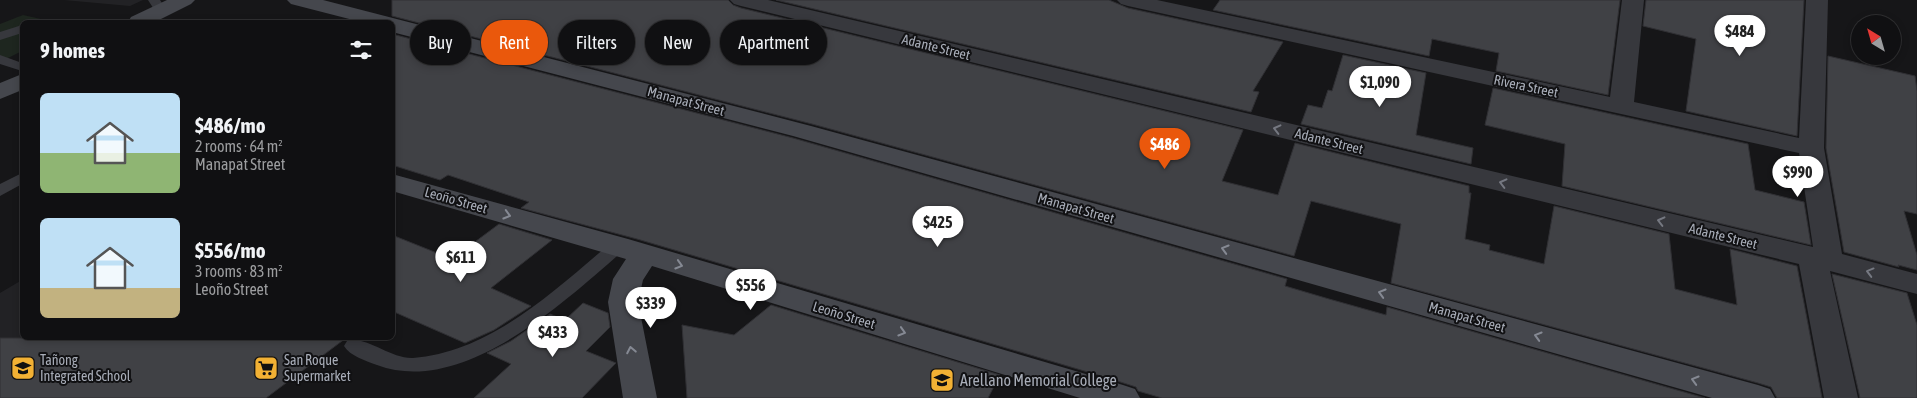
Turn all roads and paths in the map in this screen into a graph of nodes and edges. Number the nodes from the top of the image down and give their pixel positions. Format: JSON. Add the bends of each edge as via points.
{"nodes":[{"id":1,"x":184,"y":0,"type":"edge"},
{"id":2,"x":298,"y":0,"type":"edge"},
{"id":3,"x":742,"y":0,"type":"edge"},
{"id":4,"x":1130,"y":0,"type":"edge"},
{"id":5,"x":1633,"y":0,"type":"edge"},
{"id":6,"x":1817,"y":0,"type":"edge"},
{"id":7,"x":157,"y":6,"type":"edge"},
{"id":8,"x":141,"y":20,"type":"edge"},
{"id":9,"x":377,"y":20,"type":"edge"},
{"id":10,"x":395,"y":25,"type":"edge"},
{"id":11,"x":20,"y":30,"type":"edge"},
{"id":12,"x":0,"y":36,"type":"edge"},
{"id":13,"x":0,"y":59,"type":"edge"},
{"id":14,"x":20,"y":66,"type":"edge"},
{"id":15,"x":20,"y":82,"type":"edge"},
{"id":16,"x":0,"y":92,"type":"edge"},
{"id":17,"x":1621,"y":107,"type":"junction"},
{"id":18,"x":1811,"y":148,"type":"junction"},
{"id":19,"x":20,"y":179,"type":"edge"},
{"id":20,"x":395,"y":183,"type":"edge"},
{"id":21,"x":0,"y":191,"type":"edge"},
{"id":22,"x":631,"y":251,"type":"junction"},
{"id":23,"x":1821,"y":259,"type":"junction"},
{"id":24,"x":1917,"y":284,"type":"edge"},
{"id":25,"x":354,"y":346,"type":"dead end"},
{"id":26,"x":1726,"y":393,"type":"edge"},
{"id":27,"x":1117,"y":397,"type":"edge"},
{"id":28,"x":640,"y":398,"type":"edge"},
{"id":29,"x":1758,"y":398,"type":"edge"},
{"id":30,"x":1841,"y":398,"type":"edge"}],
"edges":[{"from":1,"to":7,"type":"main road"},
{"from":2,"to":9,"type":"main road"},
{"from":23,"to":3,"type":"street","name":"Adante Street","one_way":true},
{"from":4,"to":17,"type":"street","name":"Rivera Street"},
{"from":5,"to":17,"type":"street"},
{"from":6,"to":18,"type":"street"},
{"from":7,"to":8,"type":"main road"},
{"from":26,"to":10,"type":"main road","name":"Manapat Street","one_way":true,"via":[[802,132]]},
{"from":11,"to":12,"type":"lane"},
{"from":13,"to":14,"type":"lane"},
{"from":15,"to":16,"type":"main road"},
{"from":17,"to":18,"type":"street","name":"Rivera Street"},
{"from":18,"to":23,"type":"street","via":[[1828,253]]},
{"from":19,"to":21,"type":"lane"},
{"from":20,"to":22,"type":"main road","name":"Leoño Street","one_way":true},
{"from":22,"to":25,"type":"lane","via":[[497,339],[448,359],[410,366],[380,358]]},
{"from":22,"to":27,"type":"main road","name":"Leoño Street","one_way":true},
{"from":28,"to":22,"type":"main road","one_way":true,"via":[[622,302]]},
{"from":24,"to":23,"type":"street","name":"Adante Street","one_way":true},
{"from":23,"to":30,"type":"street","via":[[1814,264]]},
{"from":26,"to":29,"type":"main road","name":"Manapat Street"}]}
